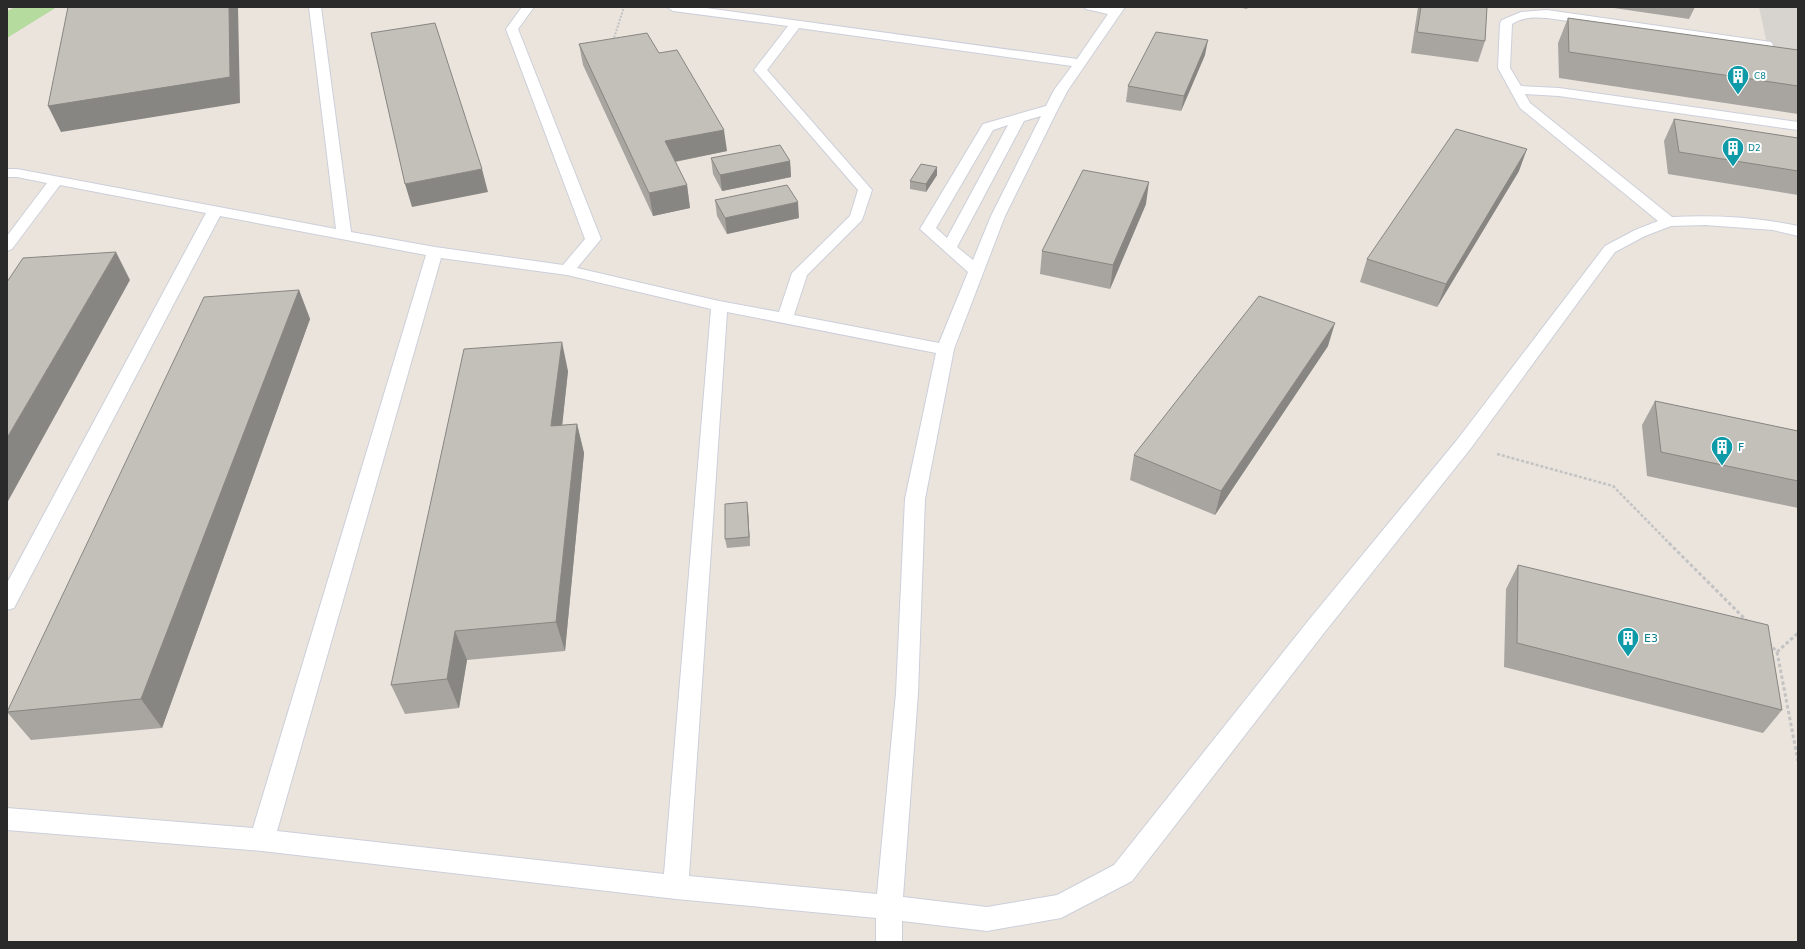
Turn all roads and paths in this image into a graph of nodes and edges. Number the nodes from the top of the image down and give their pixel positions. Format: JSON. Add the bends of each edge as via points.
{"nodes":[{"id":1,"x":315,"y":7,"type":"edge"},
{"id":2,"x":528,"y":7,"type":"edge"},
{"id":3,"x":624,"y":7,"type":"edge"},
{"id":4,"x":673,"y":7,"type":"edge"},
{"id":5,"x":1090,"y":7,"type":"edge"},
{"id":6,"x":1117,"y":9,"type":"edge"},
{"id":7,"x":796,"y":24,"type":"junction"},
{"id":8,"x":1767,"y":45,"type":"edge"},
{"id":9,"x":612,"y":47,"type":"edge"},
{"id":10,"x":1080,"y":63,"type":"junction"},
{"id":11,"x":1516,"y":90,"type":"junction"},
{"id":12,"x":1051,"y":109,"type":"junction"},
{"id":13,"x":1018,"y":118,"type":"junction"},
{"id":14,"x":1798,"y":126,"type":"edge"},
{"id":15,"x":7,"y":173,"type":"edge"},
{"id":16,"x":56,"y":181,"type":"junction"},
{"id":17,"x":215,"y":211,"type":"junction"},
{"id":18,"x":1669,"y":222,"type":"junction"},
{"id":19,"x":1798,"y":230,"type":"edge"},
{"id":20,"x":344,"y":235,"type":"junction"},
{"id":21,"x":7,"y":246,"type":"edge"},
{"id":22,"x":949,"y":248,"type":"junction"},
{"id":23,"x":435,"y":252,"type":"junction"},
{"id":24,"x":567,"y":270,"type":"junction"},
{"id":25,"x":976,"y":271,"type":"junction"},
{"id":26,"x":719,"y":306,"type":"junction"},
{"id":27,"x":785,"y":318,"type":"junction"},
{"id":28,"x":945,"y":349,"type":"junction"},
{"id":29,"x":1464,"y":444,"type":"junction"},
{"id":30,"x":7,"y":602,"type":"edge"},
{"id":31,"x":1750,"y":625,"type":"edge"},
{"id":32,"x":1798,"y":633,"type":"edge"},
{"id":33,"x":1767,"y":641,"type":"edge"},
{"id":34,"x":1778,"y":652,"type":"junction"},
{"id":35,"x":1798,"y":761,"type":"edge"},
{"id":36,"x":7,"y":819,"type":"edge"},
{"id":37,"x":262,"y":840,"type":"junction"},
{"id":38,"x":676,"y":887,"type":"junction"},
{"id":39,"x":889,"y":907,"type":"junction"},
{"id":40,"x":889,"y":942,"type":"edge"}],
"edges":[{"from":1,"to":20,"type":"lane"},
{"from":2,"to":24,"type":"lane","via":[[512,29],[593,239]]},
{"from":3,"to":9,"type":"path"},
{"from":4,"to":7,"type":"lane"},
{"from":5,"to":6,"type":"lane"},
{"from":6,"to":10,"type":"lane"},
{"from":7,"to":10,"type":"lane"},
{"from":7,"to":27,"type":"lane","via":[[760,70],[865,190],[856,217],[800,273]]},
{"from":8,"to":11,"type":"lane","via":[[1525,13],[1515,16],[1506,23],[1504,68]]},
{"from":10,"to":12,"type":"lane"},
{"from":11,"to":14,"type":"lane","via":[[1559,92]]},
{"from":11,"to":18,"type":"lane","via":[[1525,105]]},
{"from":12,"to":13,"type":"lane"},
{"from":12,"to":25,"type":"lane","via":[[998,216]]},
{"from":13,"to":22,"type":"lane"},
{"from":13,"to":22,"type":"lane","via":[[988,127],[928,229]]},
{"from":15,"to":16,"type":"lane"},
{"from":16,"to":17,"type":"lane"},
{"from":16,"to":21,"type":"lane"},
{"from":17,"to":20,"type":"lane"},
{"from":17,"to":30,"type":"lane"},
{"from":18,"to":19,"type":"lane","via":[[1705,220],[1773,225]]},
{"from":18,"to":29,"type":"lane","via":[[1640,233],[1610,249]]},
{"from":20,"to":23,"type":"lane"},
{"from":22,"to":25,"type":"lane"},
{"from":23,"to":24,"type":"lane"},
{"from":23,"to":37,"type":"lane"},
{"from":24,"to":26,"type":"lane"},
{"from":25,"to":28,"type":"lane"},
{"from":26,"to":27,"type":"lane"},
{"from":26,"to":38,"type":"lane"},
{"from":27,"to":28,"type":"lane"},
{"from":28,"to":39,"type":"lane","via":[[915,499],[907,693]]},
{"from":29,"to":31,"type":"path","via":[[1613,486]]},
{"from":29,"to":39,"type":"lane","via":[[1123,873],[1061,906],[987,919]]},
{"from":32,"to":34,"type":"path"},
{"from":33,"to":34,"type":"path"},
{"from":34,"to":35,"type":"path"},
{"from":36,"to":37,"type":"lane"},
{"from":37,"to":38,"type":"lane"},
{"from":38,"to":39,"type":"lane"},
{"from":39,"to":40,"type":"lane"}]}
